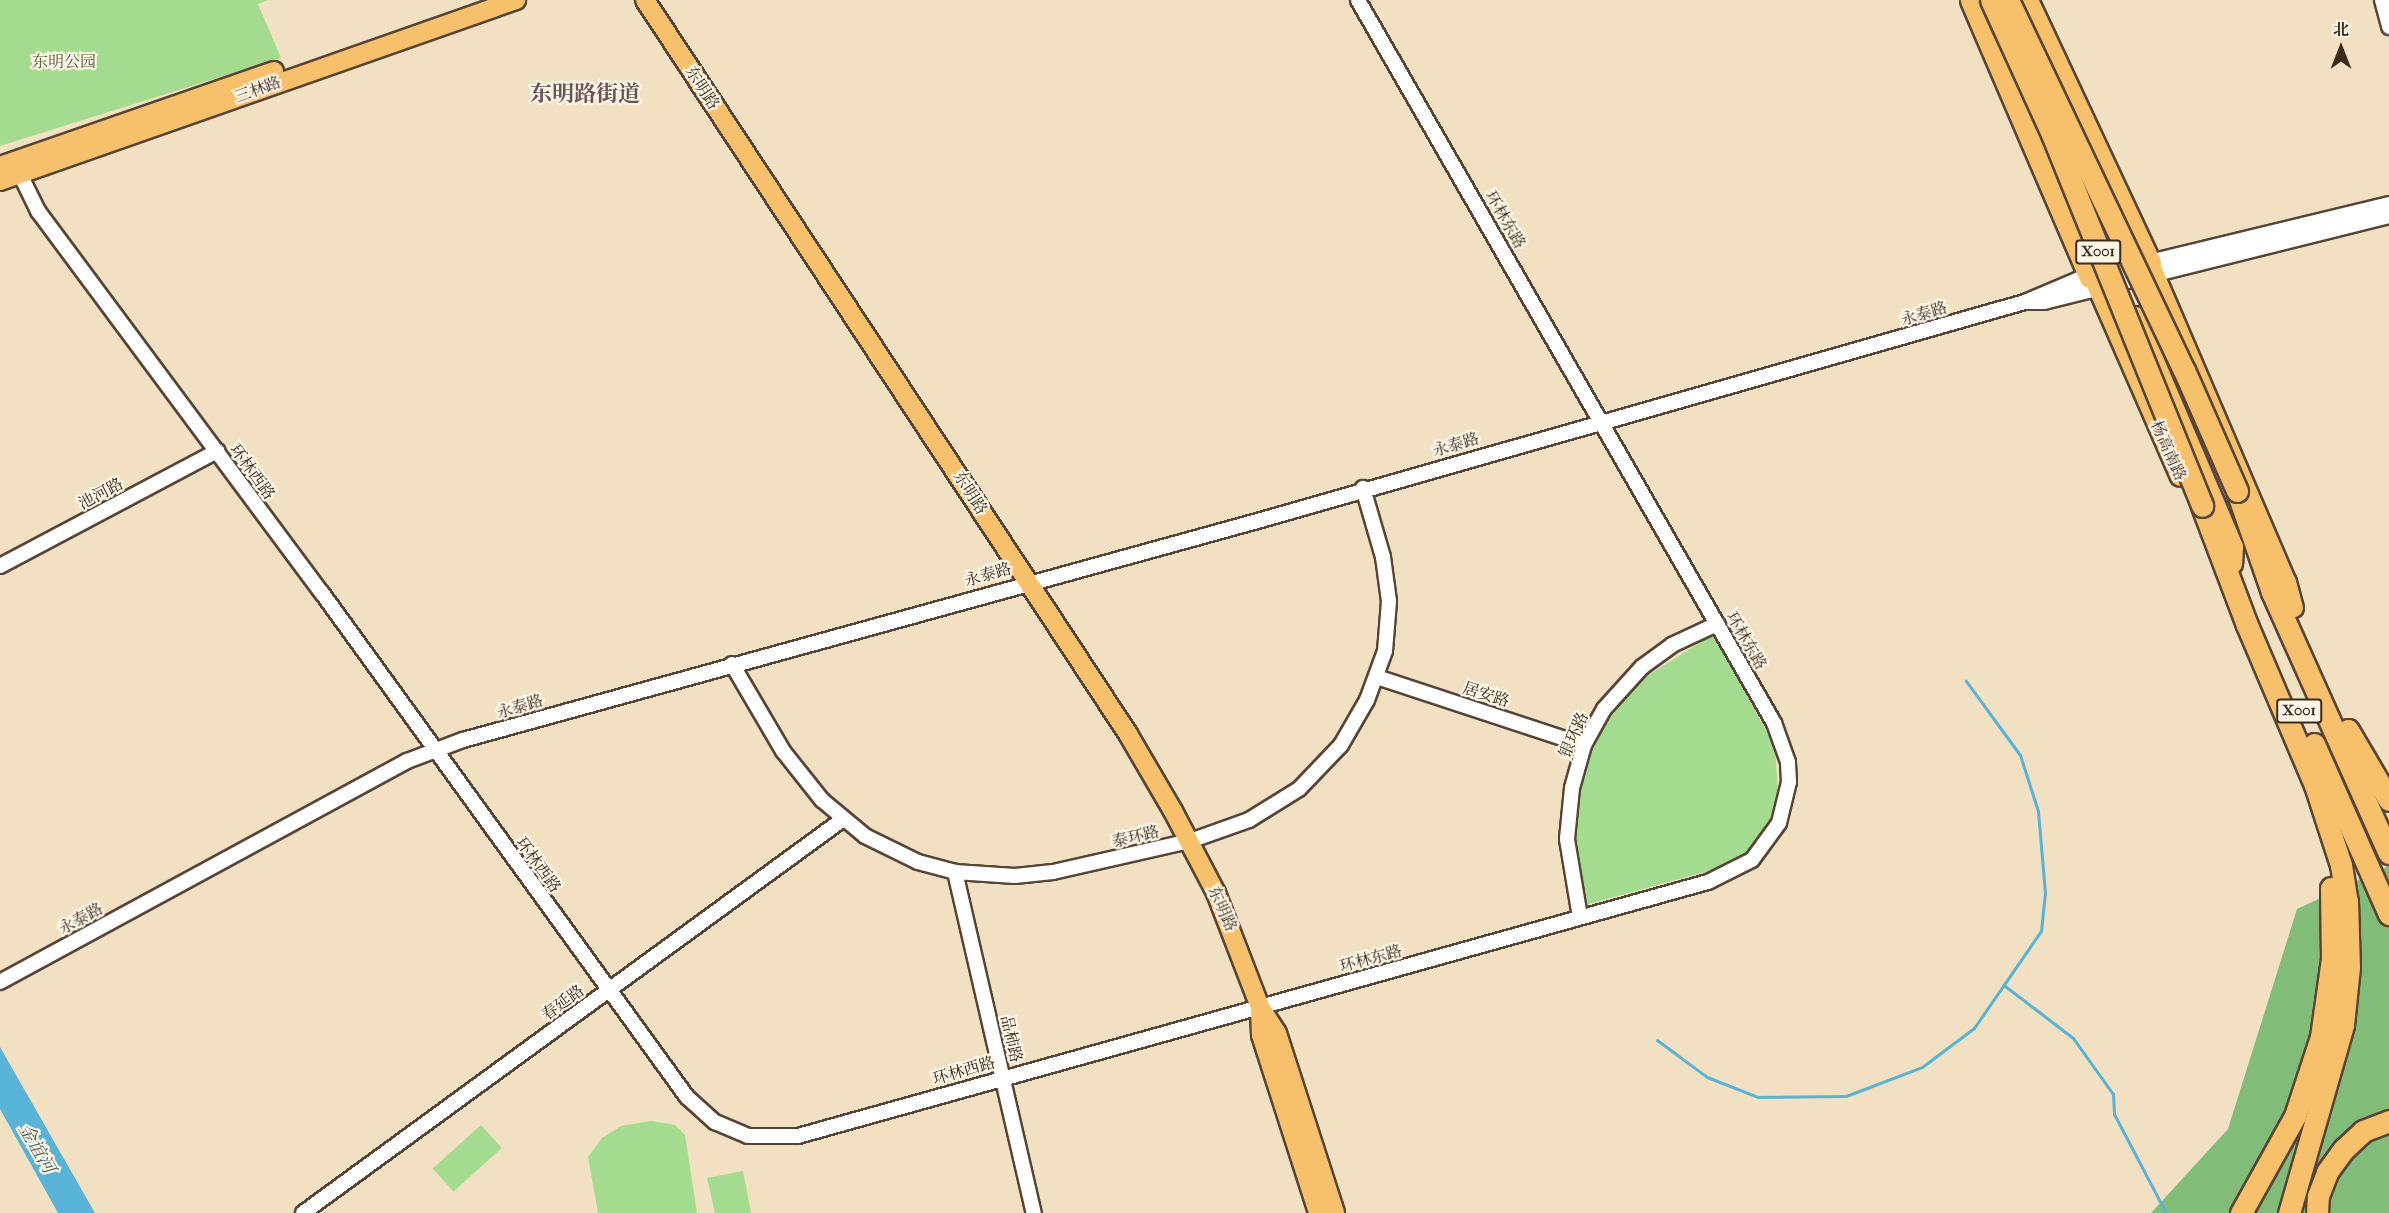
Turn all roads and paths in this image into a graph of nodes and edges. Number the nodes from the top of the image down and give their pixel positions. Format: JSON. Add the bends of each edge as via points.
{"nodes":[{"id":1,"x":480,"y":0,"type":"edge"},
{"id":2,"x":516,"y":0,"type":"edge"},
{"id":3,"x":645,"y":0,"type":"edge"},
{"id":4,"x":1358,"y":0,"type":"edge"},
{"id":5,"x":1971,"y":0,"type":"edge"},
{"id":6,"x":1979,"y":0,"type":"edge"},
{"id":7,"x":1991,"y":0,"type":"edge"},
{"id":8,"x":2008,"y":0,"type":"edge"},
{"id":9,"x":2019,"y":0,"type":"edge"},
{"id":10,"x":2027,"y":0,"type":"edge"},
{"id":11,"x":2382,"y":0,"type":"edge"},
{"id":12,"x":2389,"y":27,"type":"edge"},
{"id":13,"x":2036,"y":137,"type":"junction"},
{"id":14,"x":11,"y":167,"type":"edge"},
{"id":15,"x":0,"y":181,"type":"edge"},
{"id":16,"x":2389,"y":204,"type":"edge"},
{"id":17,"x":2389,"y":216,"type":"edge"},
{"id":18,"x":2121,"y":275,"type":"junction"},
{"id":19,"x":1601,"y":421,"type":"junction"},
{"id":20,"x":217,"y":451,"type":"junction"},
{"id":21,"x":1363,"y":488,"type":"junction"},
{"id":22,"x":2237,"y":491,"type":"junction"},
{"id":23,"x":2198,"y":508,"type":"junction"},
{"id":24,"x":2257,"y":554,"type":"junction"},
{"id":25,"x":2233,"y":564,"type":"junction"},
{"id":26,"x":0,"y":566,"type":"edge"},
{"id":27,"x":1028,"y":581,"type":"junction"},
{"id":28,"x":2294,"y":608,"type":"junction"},
{"id":29,"x":1717,"y":624,"type":"junction"},
{"id":30,"x":732,"y":664,"type":"junction"},
{"id":31,"x":1377,"y":677,"type":"junction"},
{"id":32,"x":1584,"y":745,"type":"junction"},
{"id":33,"x":434,"y":750,"type":"junction"},
{"id":34,"x":2389,"y":800,"type":"edge"},
{"id":35,"x":842,"y":820,"type":"junction"},
{"id":36,"x":2328,"y":834,"type":"junction"},
{"id":37,"x":1190,"y":841,"type":"junction"},
{"id":38,"x":2388,"y":852,"type":"edge"},
{"id":39,"x":955,"y":872,"type":"junction"},
{"id":40,"x":2389,"y":914,"type":"edge"},
{"id":41,"x":1580,"y":917,"type":"junction"},
{"id":42,"x":0,"y":982,"type":"edge"},
{"id":43,"x":609,"y":990,"type":"junction"},
{"id":44,"x":1260,"y":1007,"type":"junction"},
{"id":45,"x":1004,"y":1077,"type":"junction"},
{"id":46,"x":2389,"y":1121,"type":"edge"},
{"id":47,"x":303,"y":1213,"type":"edge"},
{"id":48,"x":1034,"y":1213,"type":"edge"},
{"id":49,"x":1318,"y":1213,"type":"edge"},
{"id":50,"x":1335,"y":1213,"type":"edge"},
{"id":51,"x":2241,"y":1213,"type":"edge"},
{"id":52,"x":2289,"y":1213,"type":"edge"},
{"id":53,"x":2317,"y":1213,"type":"edge"}],
"edges":[{"from":1,"to":14,"type":"main road","name":"三林路"},
{"from":2,"to":14,"type":"main road","name":"三林路"},
{"from":3,"to":27,"type":"main road","name":"东明路"},
{"from":4,"to":19,"type":"street","name":"环林东路"},
{"from":5,"to":13,"type":"highway"},
{"from":6,"to":13,"type":"main road","name":"杨高南路","number":"X001"},
{"from":7,"to":23,"type":"highway","name":"杨高南路","number":"X001","bridge":true,"via":[[2052,134]]},
{"from":8,"to":22,"type":"highway","name":"杨高南路","number":"X001","bridge":true,"via":[[2184,370]]},
{"from":9,"to":18,"type":"main road","name":"杨高南路","number":"X001"},
{"from":10,"to":18,"type":"highway","via":[[2079,112]]},
{"from":11,"to":12,"type":"street"},
{"from":13,"to":18,"type":"main road","name":"杨高南路","number":"X001"},
{"from":13,"to":18,"type":"highway","via":[[2043,166]]},
{"from":14,"to":15,"type":"main road","name":"三林路"},
{"from":14,"to":20,"type":"street","name":"环林西路","via":[[38,211]]},
{"from":16,"to":18,"type":"street","name":"永泰路"},
{"from":17,"to":18,"type":"street","name":"永泰路"},
{"from":18,"to":19,"type":"street","name":"永泰路","via":[[2041,292],[2025,302]]},
{"from":18,"to":23,"type":"main road","name":"杨高南路","number":"X001","via":[[2109,315]]},
{"from":18,"to":24,"type":"main road","name":"杨高南路","number":"X001","via":[[2246,542]]},
{"from":18,"to":25,"type":"main road","name":"杨高南路","number":"X001","via":[[2234,547]]},
{"from":18,"to":28,"type":"main road","name":"杨高南路","via":[[2164,297],[2287,582]]},
{"from":19,"to":21,"type":"street","name":"永泰路"},
{"from":19,"to":29,"type":"street","name":"环林东路"},
{"from":20,"to":26,"type":"street","name":"池河路"},
{"from":20,"to":33,"type":"street","name":"环林西路"},
{"from":21,"to":27,"type":"street","name":"永泰路","via":[[1220,531]]},
{"from":21,"to":31,"type":"street","name":"泰环路","via":[[1389,593],[1389,625]]},
{"from":22,"to":24,"type":"highway","name":"杨高南路","number":"X001"},
{"from":22,"to":28,"type":"highway","via":[[2280,590]]},
{"from":23,"to":25,"type":"highway","name":"杨高南路","number":"X001"},
{"from":23,"to":36,"type":"highway","via":[[2315,785]]},
{"from":24,"to":38,"type":"highway","name":"杨高南路","number":"X001"},
{"from":25,"to":40,"type":"highway","name":"杨高南路","number":"X001"},
{"from":27,"to":30,"type":"street","name":"永泰路"},
{"from":27,"to":37,"type":"main road","name":"东明路","via":[[1128,734]]},
{"from":28,"to":34,"type":"highway","via":[[2342,717]]},
{"from":29,"to":32,"type":"street","name":"银环路","via":[[1672,645],[1642,667],[1604,709]]},
{"from":29,"to":41,"type":"street","name":"环林东路","via":[[1783,743],[1789,782],[1779,823],[1752,860],[1732,873]]},
{"from":30,"to":33,"type":"street","name":"永泰路"},
{"from":30,"to":35,"type":"street","name":"泰环路","via":[[783,751]]},
{"from":31,"to":32,"type":"street","name":"居安路"},
{"from":31,"to":37,"type":"street","name":"泰环路","via":[[1341,745],[1299,789],[1249,820]]},
{"from":32,"to":41,"type":"street","name":"银环路","via":[[1572,788],[1568,830]]},
{"from":33,"to":42,"type":"street","name":"永泰路"},
{"from":33,"to":43,"type":"street","name":"环林西路"},
{"from":35,"to":39,"type":"street","name":"泰环路","via":[[891,851]]},
{"from":35,"to":43,"type":"street","name":"春延路"},
{"from":36,"to":51,"type":"highway","via":[[2334,932],[2321,1037],[2295,1116]]},
{"from":36,"to":52,"type":"highway","via":[[2341,864],[2347,901],[2349,967],[2334,1066]]},
{"from":37,"to":39,"type":"street","name":"泰环路","via":[[1053,872],[1015,876]]},
{"from":37,"to":44,"type":"main road","name":"东明路","via":[[1216,893]]},
{"from":39,"to":45,"type":"street","name":"品柿路"},
{"from":41,"to":44,"type":"street","name":"环林东路"},
{"from":43,"to":45,"type":"street","name":"环林西路","via":[[687,1097],[715,1122],[748,1136],[798,1136]]},
{"from":43,"to":47,"type":"street","name":"春延路"},
{"from":44,"to":45,"type":"street","name":"环林西路"},
{"from":44,"to":49,"type":"main road","name":"东明路","via":[[1261,1035]]},
{"from":44,"to":50,"type":"main road","name":"东明路","via":[[1277,1033]]},
{"from":45,"to":48,"type":"street","name":"品柿路"},
{"from":46,"to":53,"type":"highway","via":[[2363,1131],[2344,1149],[2327,1172],[2318,1196]]}]}
